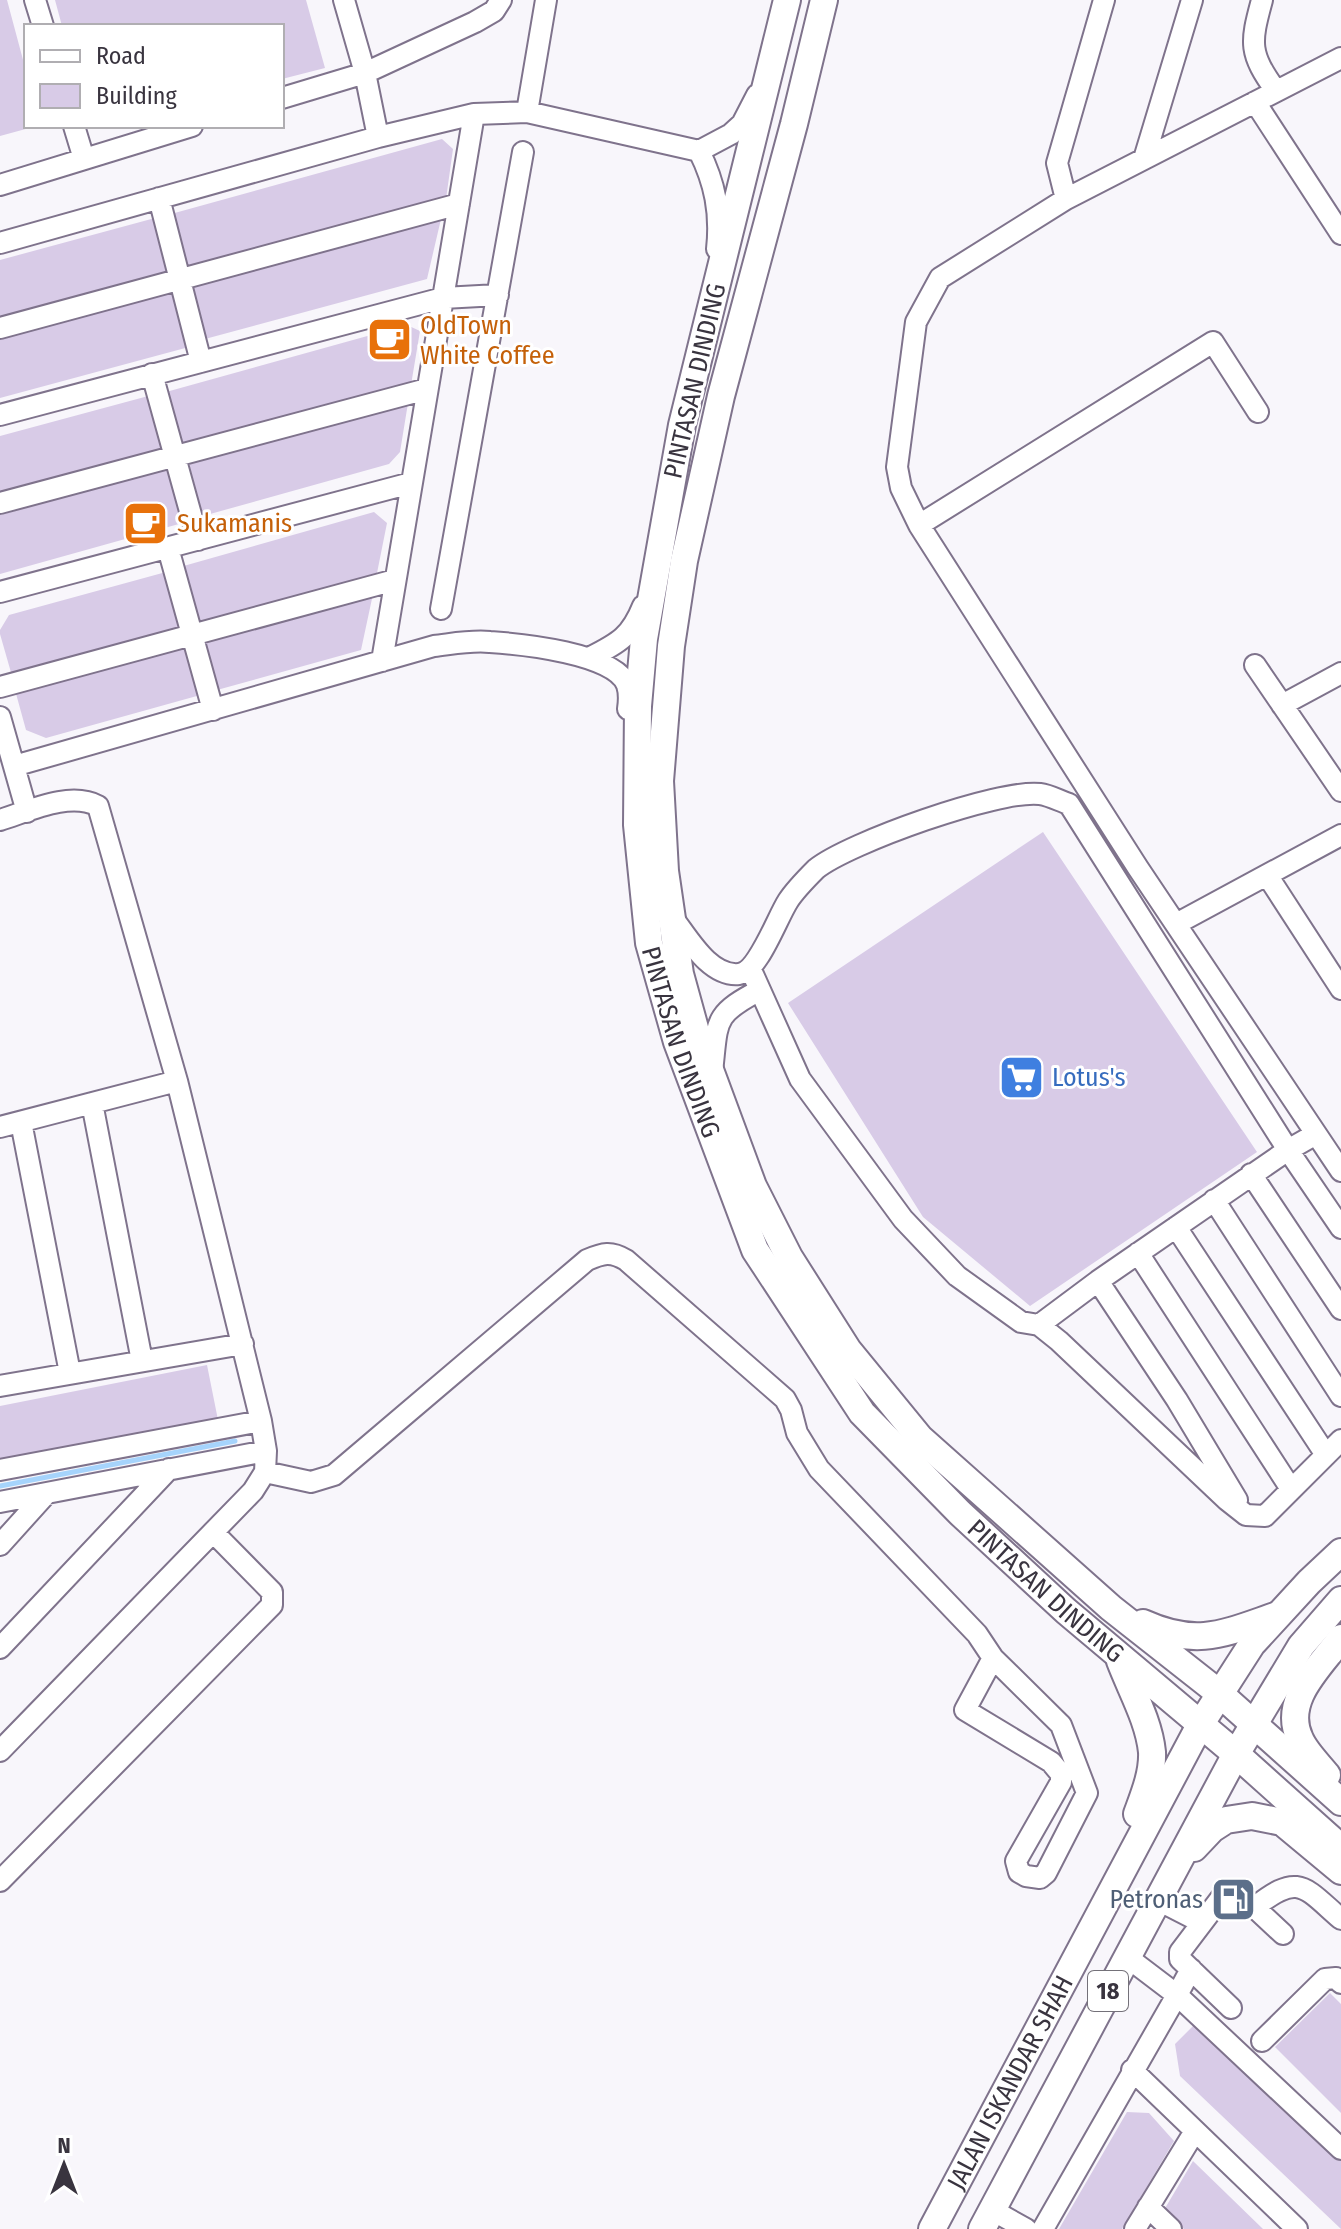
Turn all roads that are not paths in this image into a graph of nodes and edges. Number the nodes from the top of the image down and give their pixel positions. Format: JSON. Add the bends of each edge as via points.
{"nodes":[{"id":1,"x":35,"y":0,"type":"edge"},
{"id":2,"x":344,"y":0,"type":"edge"},
{"id":3,"x":501,"y":0,"type":"edge"},
{"id":4,"x":546,"y":0,"type":"edge"},
{"id":5,"x":787,"y":0,"type":"edge"},
{"id":6,"x":824,"y":0,"type":"edge"},
{"id":7,"x":1104,"y":0,"type":"edge"},
{"id":8,"x":1192,"y":0,"type":"edge"},
{"id":9,"x":1262,"y":0,"type":"edge"},
{"id":10,"x":42,"y":24,"type":"edge"},
{"id":11,"x":776,"y":44,"type":"junction"},
{"id":12,"x":1341,"y":58,"type":"edge"},
{"id":13,"x":365,"y":73,"type":"junction"},
{"id":14,"x":1276,"y":91,"type":"junction"},
{"id":15,"x":284,"y":97,"type":"edge"},
{"id":16,"x":1255,"y":102,"type":"junction"},
{"id":17,"x":527,"y":112,"type":"junction"},
{"id":18,"x":474,"y":114,"type":"junction"},
{"id":19,"x":75,"y":128,"type":"edge"},
{"id":20,"x":185,"y":128,"type":"edge"},
{"id":21,"x":378,"y":137,"type":"junction"},
{"id":22,"x":699,"y":151,"type":"junction"},
{"id":23,"x":523,"y":152,"type":"dead end"},
{"id":24,"x":84,"y":159,"type":"junction"},
{"id":25,"x":1144,"y":159,"type":"junction"},
{"id":26,"x":0,"y":185,"type":"edge"},
{"id":27,"x":159,"y":198,"type":"junction"},
{"id":28,"x":1066,"y":199,"type":"junction"},
{"id":29,"x":459,"y":204,"type":"junction"},
{"id":30,"x":1341,"y":234,"type":"edge"},
{"id":31,"x":0,"y":243,"type":"edge"},
{"id":32,"x":180,"y":279,"type":"junction"},
{"id":33,"x":498,"y":295,"type":"junction"},
{"id":34,"x":443,"y":298,"type":"junction"},
{"id":35,"x":709,"y":316,"type":"junction"},
{"id":36,"x":0,"y":328,"type":"edge"},
{"id":37,"x":201,"y":362,"type":"junction"},
{"id":38,"x":152,"y":374,"type":"junction"},
{"id":39,"x":427,"y":389,"type":"junction"},
{"id":40,"x":1258,"y":412,"type":"dead end"},
{"id":41,"x":0,"y":415,"type":"edge"},
{"id":42,"x":175,"y":456,"type":"junction"},
{"id":43,"x":411,"y":483,"type":"junction"},
{"id":44,"x":0,"y":503,"type":"edge"},
{"id":45,"x":919,"y":525,"type":"junction"},
{"id":46,"x":198,"y":540,"type":"junction"},
{"id":47,"x":168,"y":548,"type":"junction"},
{"id":48,"x":656,"y":574,"type":"junction"},
{"id":49,"x":395,"y":580,"type":"junction"},
{"id":50,"x":0,"y":592,"type":"edge"},
{"id":51,"x":441,"y":609,"type":"dead end"},
{"id":52,"x":192,"y":635,"type":"junction"},
{"id":53,"x":591,"y":657,"type":"junction"},
{"id":54,"x":382,"y":661,"type":"junction"},
{"id":55,"x":1255,"y":665,"type":"dead end"},
{"id":56,"x":1341,"y":673,"type":"edge"},
{"id":57,"x":0,"y":687,"type":"edge"},
{"id":58,"x":1282,"y":705,"type":"junction"},
{"id":59,"x":213,"y":710,"type":"junction"},
{"id":60,"x":0,"y":717,"type":"edge"},
{"id":61,"x":11,"y":778,"type":"edge"},
{"id":62,"x":1341,"y":791,"type":"edge"},
{"id":63,"x":27,"y":812,"type":"junction"},
{"id":64,"x":0,"y":820,"type":"edge"},
{"id":65,"x":637,"y":825,"type":"junction"},
{"id":66,"x":1341,"y":835,"type":"edge"},
{"id":67,"x":1138,"y":868,"type":"junction"},
{"id":68,"x":1267,"y":875,"type":"junction"},
{"id":69,"x":1117,"y":880,"type":"junction"},
{"id":70,"x":670,"y":914,"type":"junction"},
{"id":71,"x":1176,"y":924,"type":"junction"},
{"id":72,"x":751,"y":970,"type":"junction"},
{"id":73,"x":1341,"y":989,"type":"edge"},
{"id":74,"x":760,"y":990,"type":"junction"},
{"id":75,"x":711,"y":1074,"type":"junction"},
{"id":76,"x":177,"y":1081,"type":"junction"},
{"id":77,"x":92,"y":1103,"type":"junction"},
{"id":78,"x":21,"y":1122,"type":"junction"},
{"id":79,"x":0,"y":1127,"type":"edge"},
{"id":80,"x":1316,"y":1134,"type":"junction"},
{"id":81,"x":1288,"y":1150,"type":"junction"},
{"id":82,"x":1341,"y":1171,"type":"edge"},
{"id":83,"x":1251,"y":1174,"type":"junction"},
{"id":84,"x":1214,"y":1200,"type":"junction"},
{"id":85,"x":1176,"y":1227,"type":"junction"},
{"id":86,"x":1341,"y":1228,"type":"edge"},
{"id":87,"x":1138,"y":1253,"type":"junction"},
{"id":88,"x":1098,"y":1281,"type":"junction"},
{"id":89,"x":1341,"y":1309,"type":"edge"},
{"id":90,"x":1039,"y":1325,"type":"junction"},
{"id":91,"x":243,"y":1344,"type":"junction"},
{"id":92,"x":142,"y":1361,"type":"junction"},
{"id":93,"x":70,"y":1373,"type":"junction"},
{"id":94,"x":0,"y":1386,"type":"edge"},
{"id":95,"x":1341,"y":1396,"type":"edge"},
{"id":96,"x":261,"y":1421,"type":"junction"},
{"id":97,"x":1341,"y":1440,"type":"edge"},
{"id":98,"x":266,"y":1451,"type":"junction"},
{"id":99,"x":1326,"y":1455,"type":"junction"},
{"id":100,"x":169,"y":1469,"type":"junction"},
{"id":101,"x":0,"y":1470,"type":"edge"},
{"id":102,"x":265,"y":1472,"type":"junction"},
{"id":103,"x":1291,"y":1489,"type":"junction"},
{"id":104,"x":46,"y":1494,"type":"junction"},
{"id":105,"x":0,"y":1502,"type":"edge"},
{"id":106,"x":1246,"y":1515,"type":"junction"},
{"id":107,"x":213,"y":1532,"type":"junction"},
{"id":108,"x":0,"y":1545,"type":"edge"},
{"id":109,"x":1341,"y":1552,"type":"edge"},
{"id":110,"x":1341,"y":1600,"type":"edge"},
{"id":111,"x":1111,"y":1608,"type":"junction"},
{"id":112,"x":1283,"y":1613,"type":"junction"},
{"id":113,"x":1341,"y":1638,"type":"edge"},
{"id":114,"x":0,"y":1648,"type":"edge"},
{"id":115,"x":1117,"y":1656,"type":"junction"},
{"id":116,"x":993,"y":1658,"type":"junction"},
{"id":117,"x":1219,"y":1693,"type":"junction"},
{"id":118,"x":1200,"y":1725,"type":"junction"},
{"id":119,"x":1253,"y":1725,"type":"junction"},
{"id":120,"x":0,"y":1751,"type":"edge"},
{"id":121,"x":1236,"y":1754,"type":"junction"},
{"id":122,"x":1341,"y":1790,"type":"edge"},
{"id":123,"x":1341,"y":1802,"type":"edge"},
{"id":124,"x":1341,"y":1848,"type":"edge"},
{"id":125,"x":1173,"y":1871,"type":"junction"},
{"id":126,"x":1341,"y":1871,"type":"edge"},
{"id":127,"x":0,"y":1881,"type":"edge"},
{"id":128,"x":1158,"y":1900,"type":"junction"},
{"id":129,"x":1255,"y":1907,"type":"junction"},
{"id":130,"x":1096,"y":1918,"type":"junction"},
{"id":131,"x":1341,"y":1919,"type":"edge"},
{"id":132,"x":1201,"y":1922,"type":"junction"},
{"id":133,"x":1283,"y":1934,"type":"dead end"},
{"id":134,"x":1127,"y":1957,"type":"junction"},
{"id":135,"x":1191,"y":1969,"type":"junction"},
{"id":136,"x":1341,"y":1983,"type":"edge"},
{"id":137,"x":1177,"y":1995,"type":"junction"},
{"id":138,"x":1231,"y":2008,"type":"dead end"},
{"id":139,"x":1262,"y":2041,"type":"dead end"},
{"id":140,"x":1132,"y":2070,"type":"junction"},
{"id":141,"x":1195,"y":2131,"type":"junction"},
{"id":142,"x":1341,"y":2149,"type":"edge"},
{"id":143,"x":1148,"y":2207,"type":"junction"},
{"id":144,"x":987,"y":2220,"type":"edge"},
{"id":145,"x":932,"y":2229,"type":"edge"},
{"id":146,"x":1026,"y":2229,"type":"edge"},
{"id":147,"x":1043,"y":2229,"type":"edge"},
{"id":148,"x":1135,"y":2229,"type":"edge"},
{"id":149,"x":1171,"y":2229,"type":"edge"},
{"id":150,"x":1297,"y":2229,"type":"edge"}],
"edges":[{"from":1,"to":10,"type":"street"},
{"from":2,"to":13,"type":"street"},
{"from":3,"to":13,"type":"street","via":[[475,22]]},
{"from":4,"to":17,"type":"street"},
{"from":5,"to":11,"type":"main road","name":"PINTASAN DINDING"},
{"from":6,"to":70,"type":"main road","name":"PINTASAN DINDING","via":[[721,396],[684,561],[660,781]]},
{"from":7,"to":28,"type":"street","via":[[1057,163]]},
{"from":8,"to":25,"type":"street"},
{"from":9,"to":14,"type":"street","via":[[1254,52]]},
{"from":11,"to":22,"type":"street","via":[[742,124]]},
{"from":11,"to":35,"type":"main road","name":"PINTASAN DINDING"},
{"from":12,"to":14,"type":"street"},
{"from":13,"to":15,"type":"street"},
{"from":13,"to":21,"type":"street"},
{"from":14,"to":16,"type":"street"},
{"from":16,"to":25,"type":"street"},
{"from":16,"to":30,"type":"street"},
{"from":17,"to":18,"type":"street"},
{"from":17,"to":22,"type":"street"},
{"from":18,"to":21,"type":"street"},
{"from":18,"to":29,"type":"street"},
{"from":19,"to":24,"type":"street"},
{"from":20,"to":24,"type":"street"},
{"from":21,"to":27,"type":"street"},
{"from":22,"to":35,"type":"street","via":[[718,208]]},
{"from":23,"to":33,"type":"street"},
{"from":24,"to":26,"type":"street"},
{"from":25,"to":28,"type":"street"},
{"from":27,"to":31,"type":"street"},
{"from":27,"to":32,"type":"street"},
{"from":28,"to":45,"type":"street","via":[[940,278],[916,322],[897,467]]},
{"from":29,"to":32,"type":"street"},
{"from":29,"to":34,"type":"street"},
{"from":32,"to":36,"type":"street"},
{"from":32,"to":37,"type":"street"},
{"from":33,"to":34,"type":"street"},
{"from":33,"to":51,"type":"street"},
{"from":34,"to":37,"type":"street"},
{"from":34,"to":39,"type":"street"},
{"from":35,"to":48,"type":"main road","name":"PINTASAN DINDING","via":[[682,425]]},
{"from":37,"to":38,"type":"street"},
{"from":38,"to":41,"type":"street"},
{"from":38,"to":42,"type":"street"},
{"from":39,"to":42,"type":"street"},
{"from":39,"to":43,"type":"street"},
{"from":40,"to":45,"type":"street","via":[[1213,342]]},
{"from":42,"to":44,"type":"street"},
{"from":42,"to":46,"type":"street"},
{"from":43,"to":46,"type":"street"},
{"from":43,"to":49,"type":"street"},
{"from":45,"to":67,"type":"street"},
{"from":46,"to":47,"type":"street"},
{"from":47,"to":50,"type":"street"},
{"from":47,"to":52,"type":"street"},
{"from":48,"to":53,"type":"street","via":[[630,633]]},
{"from":48,"to":65,"type":"main road","name":"PINTASAN DINDING","via":[[638,706]]},
{"from":49,"to":52,"type":"street"},
{"from":49,"to":54,"type":"street"},
{"from":52,"to":57,"type":"street"},
{"from":52,"to":59,"type":"street"},
{"from":53,"to":54,"type":"street","via":[[488,642],[434,646]]},
{"from":53,"to":65,"type":"street","via":[[627,684],[628,766]]},
{"from":54,"to":59,"type":"street"},
{"from":55,"to":58,"type":"street"},
{"from":56,"to":58,"type":"street"},
{"from":58,"to":62,"type":"street"},
{"from":59,"to":61,"type":"street"},
{"from":60,"to":61,"type":"street"},
{"from":61,"to":63,"type":"street"},
{"from":63,"to":64,"type":"street"},
{"from":63,"to":76,"type":"street","via":[[86,799],[98,806]]},
{"from":65,"to":115,"type":"main road","name":"PINTASAN DINDING","via":[[649,943],[677,1042],[755,1250],[862,1413],[960,1513]]},
{"from":66,"to":68,"type":"street"},
{"from":67,"to":69,"type":"street"},
{"from":67,"to":71,"type":"street"},
{"from":68,"to":71,"type":"street"},
{"from":68,"to":73,"type":"street"},
{"from":69,"to":72,"type":"street","via":[[1069,804],[1040,794],[970,804],[850,849],[817,868],[790,898]]},
{"from":69,"to":81,"type":"street"},
{"from":70,"to":72,"type":"street","via":[[715,968],[740,974]]},
{"from":70,"to":75,"type":"main road","name":"PINTASAN DINDING","via":[[680,974]]},
{"from":71,"to":80,"type":"street"},
{"from":72,"to":74,"type":"street"},
{"from":74,"to":75,"type":"street","via":[[722,1016]]},
{"from":74,"to":90,"type":"street","via":[[800,1079],[903,1219],[957,1276],[1021,1322]]},
{"from":75,"to":111,"type":"main road","name":"PINTASAN DINDING","via":[[753,1186],[789,1257],[848,1350],[920,1438]]},
{"from":76,"to":77,"type":"street"},
{"from":76,"to":91,"type":"street"},
{"from":77,"to":78,"type":"street"},
{"from":77,"to":92,"type":"street"},
{"from":78,"to":79,"type":"street"},
{"from":78,"to":93,"type":"street"},
{"from":80,"to":81,"type":"street"},
{"from":80,"to":82,"type":"street"},
{"from":81,"to":83,"type":"street"},
{"from":81,"to":86,"type":"street"},
{"from":83,"to":84,"type":"street"},
{"from":83,"to":89,"type":"street"},
{"from":84,"to":85,"type":"street"},
{"from":84,"to":95,"type":"street"},
{"from":85,"to":87,"type":"street"},
{"from":85,"to":99,"type":"street"},
{"from":87,"to":88,"type":"street"},
{"from":87,"to":103,"type":"street"},
{"from":88,"to":90,"type":"street"},
{"from":88,"to":106,"type":"street"},
{"from":90,"to":106,"type":"street"},
{"from":91,"to":92,"type":"street"},
{"from":91,"to":96,"type":"street"},
{"from":92,"to":93,"type":"street"},
{"from":93,"to":94,"type":"street"},
{"from":96,"to":98,"type":"street"},
{"from":96,"to":101,"type":"street"},
{"from":97,"to":99,"type":"street"},
{"from":98,"to":100,"type":"street"},
{"from":98,"to":102,"type":"street"},
{"from":99,"to":103,"type":"street"},
{"from":100,"to":104,"type":"street"},
{"from":100,"to":114,"type":"street"},
{"from":102,"to":107,"type":"street"},
{"from":102,"to":116,"type":"street","via":[[311,1482],[334,1475],[587,1260],[615,1253],[785,1399],[797,1433],[819,1469],[977,1634]]},
{"from":103,"to":106,"type":"street","via":[[1265,1516]]},
{"from":104,"to":105,"type":"street"},
{"from":104,"to":108,"type":"street"},
{"from":107,"to":120,"type":"street"},
{"from":107,"to":127,"type":"street","via":[[272,1592],[272,1605]]},
{"from":109,"to":112,"type":"main road","number":"18"},
{"from":110,"to":119,"type":"main road","number":"18","via":[[1301,1646]]},
{"from":111,"to":112,"type":"main road","via":[[1156,1629],[1202,1638]]},
{"from":111,"to":117,"type":"main road","name":"PINTASAN DINDING"},
{"from":112,"to":117,"type":"main road","number":"18","via":[[1252,1644]]},
{"from":113,"to":122,"type":"main road","via":[[1302,1689],[1295,1721],[1299,1739]]},
{"from":115,"to":118,"type":"main road","name":"PINTASAN DINDING"},
{"from":115,"to":130,"type":"main road","via":[[1152,1753],[1148,1785]]},
{"from":116,"to":116,"type":"street","via":[[1061,1725],[1087,1789],[1040,1878],[1019,1872],[1016,1861],[1061,1774],[1051,1762],[965,1710]]},
{"from":117,"to":118,"type":"main road","number":"18"},
{"from":117,"to":119,"type":"main road","name":"PINTASAN DINDING"},
{"from":118,"to":121,"type":"main road","name":"PINTASAN DINDING"},
{"from":118,"to":130,"type":"main road","name":"JALAN ISKANDAR SHAH","number":"18"},
{"from":119,"to":121,"type":"main road","number":"18"},
{"from":119,"to":123,"type":"main road","name":"PINTASAN DINDING"},
{"from":121,"to":124,"type":"main road","name":"PINTASAN DINDING"},
{"from":121,"to":125,"type":"main road","name":"JALAN ISKANDAR SHAH","number":"18"},
{"from":125,"to":126,"type":"main road","via":[[1212,1829],[1226,1820],[1252,1816],[1282,1822]]},
{"from":125,"to":128,"type":"main road","name":"JALAN ISKANDAR SHAH","number":"18"},
{"from":128,"to":132,"type":"street"},
{"from":128,"to":134,"type":"main road","name":"JALAN ISKANDAR SHAH","number":"18"},
{"from":129,"to":131,"type":"street","via":[[1284,1887],[1298,1886]]},
{"from":129,"to":132,"type":"street","via":[[1231,1890]]},
{"from":129,"to":133,"type":"street"},
{"from":130,"to":145,"type":"main road","name":"JALAN ISKANDAR SHAH","number":"18"},
{"from":132,"to":135,"type":"street","via":[[1180,1952]]},
{"from":134,"to":137,"type":"street"},
{"from":134,"to":144,"type":"main road","name":"JALAN ISKANDAR SHAH","number":"18"},
{"from":135,"to":137,"type":"street"},
{"from":135,"to":138,"type":"street"},
{"from":136,"to":139,"type":"street","via":[[1325,1979]]},
{"from":137,"to":140,"type":"street"},
{"from":137,"to":142,"type":"street"},
{"from":140,"to":141,"type":"street"},
{"from":140,"to":147,"type":"street"},
{"from":141,"to":143,"type":"street"},
{"from":141,"to":150,"type":"street"},
{"from":143,"to":148,"type":"street"},
{"from":143,"to":149,"type":"street"},
{"from":144,"to":146,"type":"street"}]}
